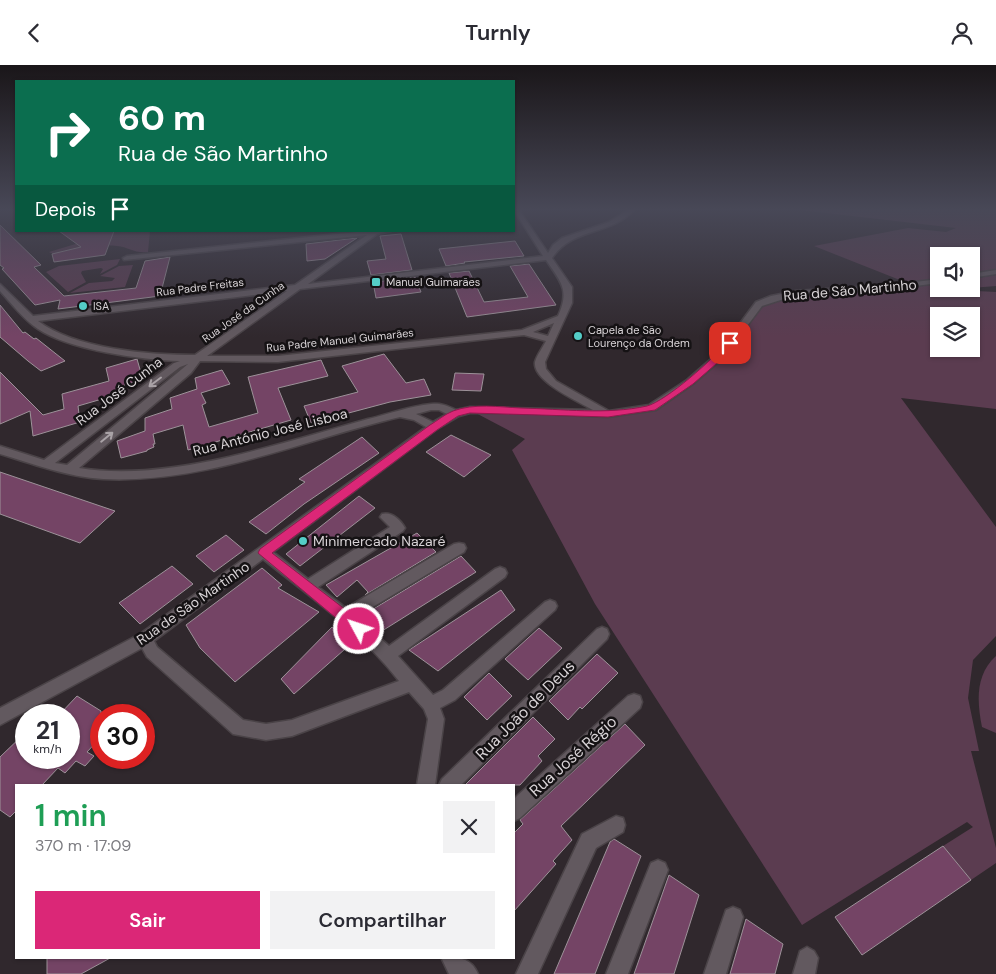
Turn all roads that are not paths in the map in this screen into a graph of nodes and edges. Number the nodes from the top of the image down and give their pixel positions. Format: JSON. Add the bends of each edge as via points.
{"nodes":[{"id":1,"x":180,"y":252,"type":"edge"},
{"id":2,"x":347,"y":252,"type":"edge"},
{"id":3,"x":544,"y":252,"type":"edge"},
{"id":4,"x":551,"y":252,"type":"edge"},
{"id":5,"x":548,"y":257,"type":"junction"},
{"id":6,"x":127,"y":258,"type":"dead end"},
{"id":7,"x":996,"y":271,"type":"edge"},
{"id":8,"x":980,"y":274,"type":"edge"},
{"id":9,"x":930,"y":282,"type":"edge"},
{"id":10,"x":0,"y":286,"type":"edge"},
{"id":11,"x":298,"y":287,"type":"junction"},
{"id":12,"x":560,"y":318,"type":"junction"},
{"id":13,"x":33,"y":319,"type":"junction"},
{"id":14,"x":524,"y":333,"type":"junction"},
{"id":15,"x":550,"y":339,"type":"junction"},
{"id":16,"x":197,"y":358,"type":"junction"},
{"id":17,"x":399,"y":414,"type":"junction"},
{"id":18,"x":455,"y":414,"type":"junction"},
{"id":19,"x":608,"y":414,"type":"junction"},
{"id":20,"x":433,"y":427,"type":"junction"},
{"id":21,"x":0,"y":451,"type":"edge"},
{"id":22,"x":46,"y":464,"type":"junction"},
{"id":23,"x":70,"y":469,"type":"junction"},
{"id":24,"x":386,"y":517,"type":"dead end"},
{"id":25,"x":459,"y":548,"type":"dead end"},
{"id":26,"x":264,"y":553,"type":"junction"},
{"id":27,"x":500,"y":573,"type":"dead end"},
{"id":28,"x":308,"y":586,"type":"junction"},
{"id":29,"x":550,"y":606,"type":"dead end"},
{"id":30,"x":345,"y":616,"type":"junction"},
{"id":31,"x":602,"y":634,"type":"dead end"},
{"id":32,"x":145,"y":639,"type":"junction"},
{"id":33,"x":388,"y":655,"type":"junction"},
{"id":34,"x":411,"y":684,"type":"junction"},
{"id":35,"x":634,"y":702,"type":"dead end"},
{"id":36,"x":431,"y":704,"type":"junction"},
{"id":37,"x":0,"y":717,"type":"edge"},
{"id":38,"x":426,"y":784,"type":"edge"},
{"id":39,"x":449,"y":784,"type":"edge"},
{"id":40,"x":515,"y":811,"type":"edge"},
{"id":41,"x":616,"y":825,"type":"dead end"},
{"id":42,"x":658,"y":870,"type":"dead end"},
{"id":43,"x":733,"y":917,"type":"dead end"},
{"id":44,"x":452,"y":959,"type":"edge"},
{"id":45,"x":467,"y":974,"type":"edge"},
{"id":46,"x":527,"y":974,"type":"edge"},
{"id":47,"x":616,"y":974,"type":"edge"},
{"id":48,"x":715,"y":974,"type":"edge"}],
"edges":[{"from":1,"to":6,"type":"street"},
{"from":2,"to":11,"type":"street","name":"Rua José da Cunha"},
{"from":3,"to":5,"type":"street"},
{"from":4,"to":5,"type":"street"},
{"from":5,"to":11,"type":"street","name":"Rua Padre Freitas"},
{"from":5,"to":12,"type":"street","via":[[568,287],[568,303]]},
{"from":7,"to":8,"type":"street"},
{"from":9,"to":19,"type":"street","name":"Rua de São Martinho","via":[[774,297],[759,304],[722,355],[683,387],[652,408]]},
{"from":10,"to":13,"type":"street","name":"Rua Padre Manuel Guimarães"},
{"from":11,"to":13,"type":"street","name":"Rua Padre Freitas"},
{"from":11,"to":16,"type":"street","name":"Rua José da Cunha"},
{"from":12,"to":14,"type":"street","name":"Rua Padre Manuel Guimarães"},
{"from":12,"to":15,"type":"street"},
{"from":13,"to":16,"type":"street","name":"Rua Padre Manuel Guimarães","via":[[42,328],[68,340],[104,350]]},
{"from":14,"to":15,"type":"street","name":"Rua Padre Manuel Guimarães"},
{"from":14,"to":16,"type":"street","name":"Rua Padre Manuel Guimarães","via":[[278,359]]},
{"from":15,"to":19,"type":"street","via":[[540,370],[553,383]]},
{"from":16,"to":22,"type":"street","name":"Rua José Cunha","one_way":true,"via":[[177,365]]},
{"from":23,"to":16,"type":"street","name":"Rua José Cunha","one_way":true,"via":[[188,371]]},
{"from":17,"to":18,"type":"street","name":"Rua António José Lisboa","via":[[441,407]]},
{"from":17,"to":20,"type":"street","via":[[417,417]]},
{"from":17,"to":23,"type":"street","name":"Rua António José Lisboa","via":[[275,450],[162,472],[103,475]]},
{"from":18,"to":19,"type":"street","name":"Rua de São Martinho","via":[[491,409]]},
{"from":18,"to":20,"type":"street","name":"Rua de São Martinho"},
{"from":20,"to":26,"type":"street","name":"Rua de São Martinho"},
{"from":21,"to":22,"type":"street","name":"Rua António José Lisboa"},
{"from":22,"to":23,"type":"street","name":"Rua António José Lisboa"},
{"from":24,"to":28,"type":"street","via":[[399,528]]},
{"from":25,"to":30,"type":"street"},
{"from":26,"to":28,"type":"street"},
{"from":26,"to":32,"type":"street","name":"Rua de São Martinho"},
{"from":27,"to":33,"type":"street"},
{"from":28,"to":30,"type":"street"},
{"from":29,"to":36,"type":"street","via":[[449,695]]},
{"from":30,"to":33,"type":"street"},
{"from":31,"to":39,"type":"street","name":"Rua João de Deus"},
{"from":32,"to":34,"type":"street","via":[[152,652],[239,728],[266,732],[292,728]]},
{"from":32,"to":37,"type":"street","name":"Rua de São Martinho"},
{"from":33,"to":34,"type":"street"},
{"from":34,"to":36,"type":"street"},
{"from":35,"to":40,"type":"street","name":"Rua José Régio"},
{"from":36,"to":38,"type":"street","via":[[436,719]]},
{"from":41,"to":46,"type":"street","via":[[589,841]]},
{"from":42,"to":47,"type":"street"},
{"from":43,"to":48,"type":"street"},
{"from":44,"to":45,"type":"street"}]}
